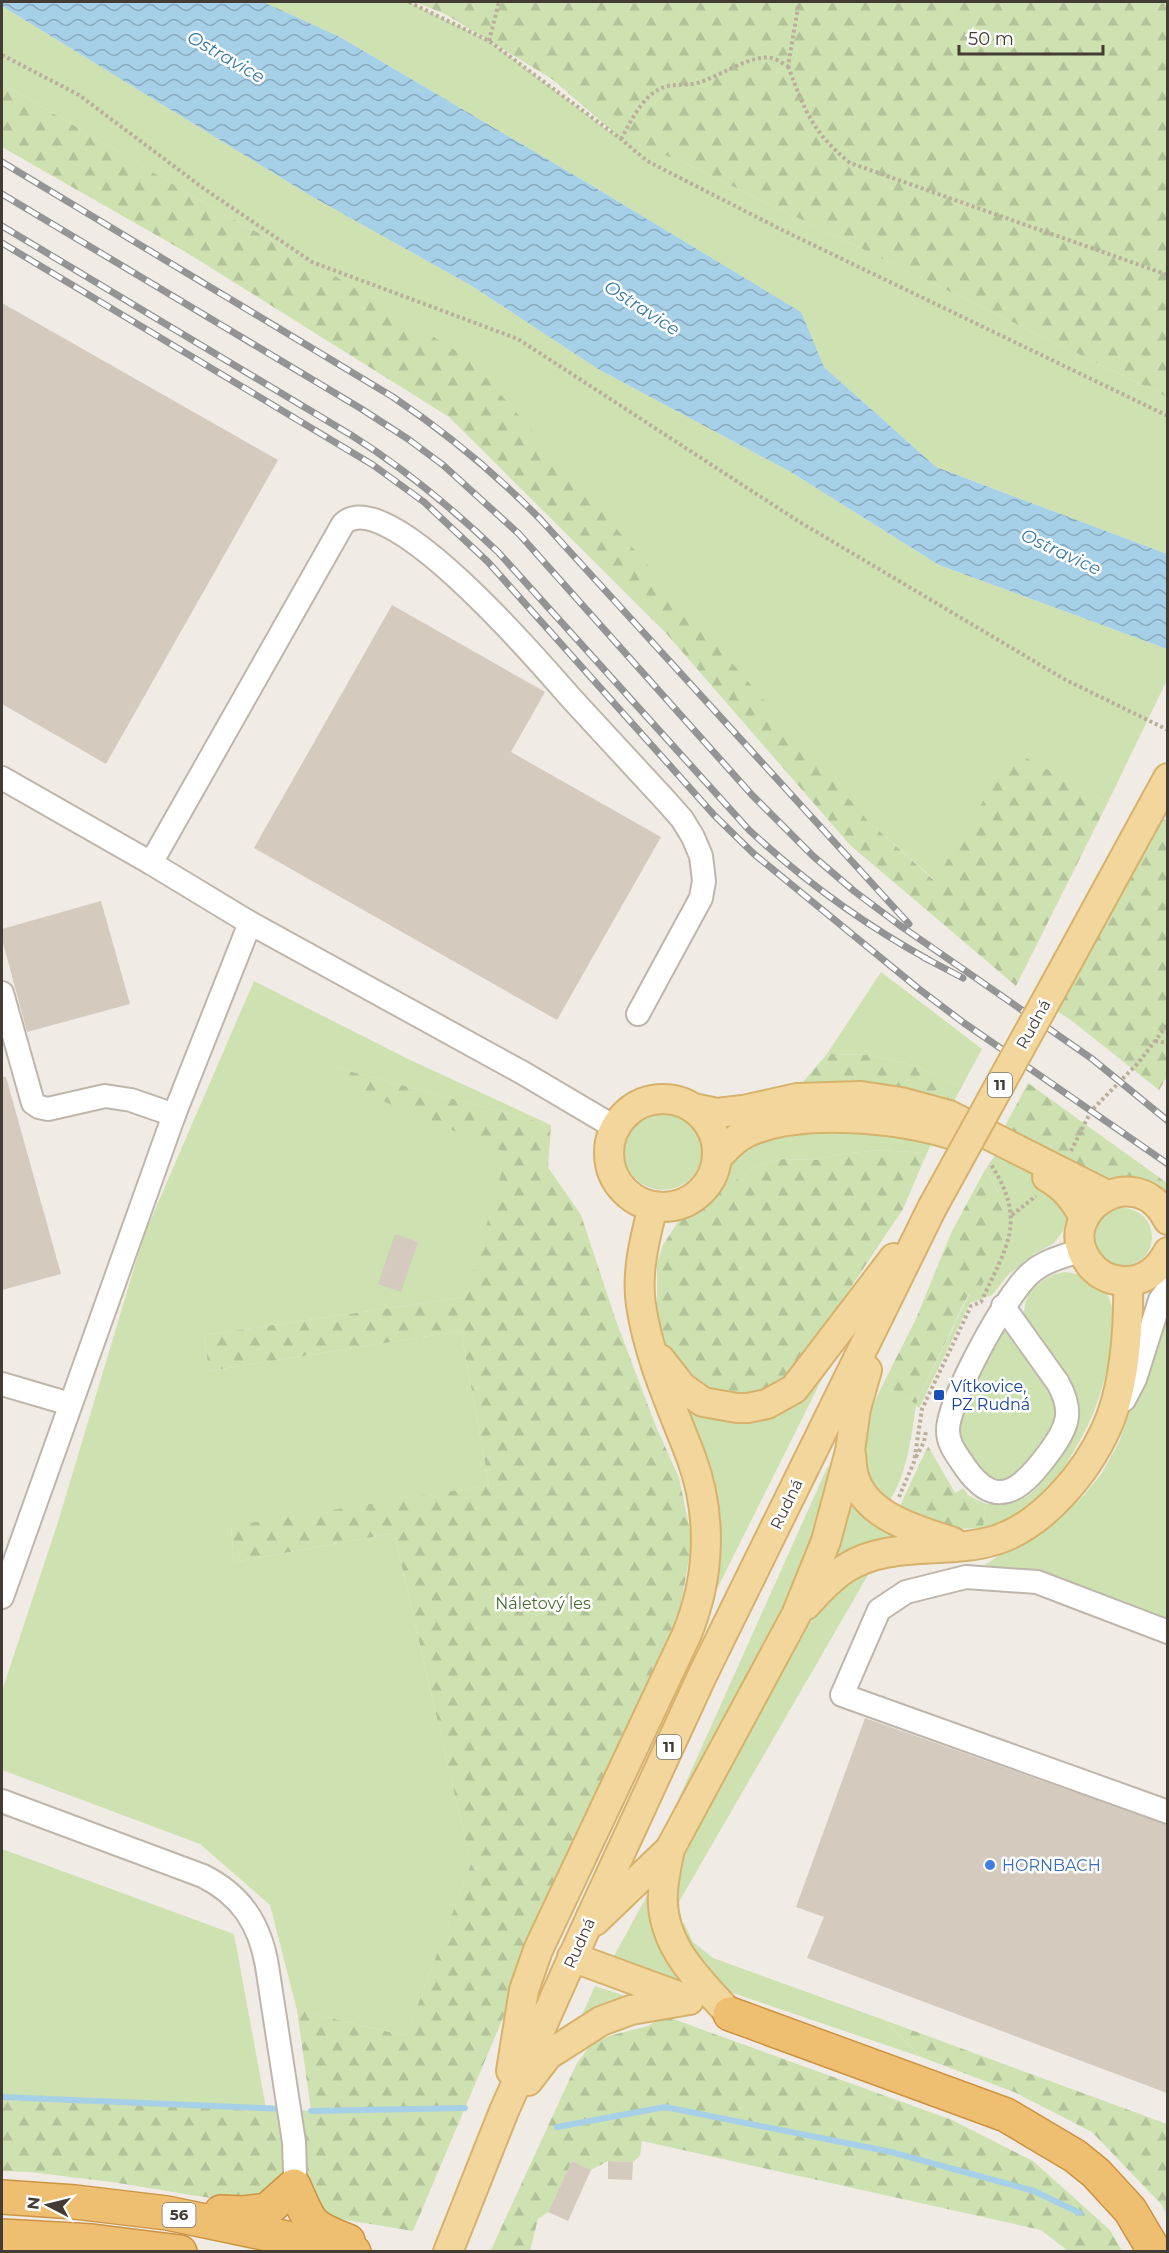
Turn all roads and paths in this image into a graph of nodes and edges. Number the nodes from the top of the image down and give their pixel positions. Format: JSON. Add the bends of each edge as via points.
{"nodes":[{"id":1,"x":409,"y":2,"type":"edge"},
{"id":2,"x":498,"y":2,"type":"edge"},
{"id":3,"x":799,"y":2,"type":"edge"},
{"id":4,"x":489,"y":41,"type":"junction"},
{"id":5,"x":2,"y":55,"type":"edge"},
{"id":6,"x":788,"y":66,"type":"junction"},
{"id":7,"x":621,"y":139,"type":"junction"},
{"id":8,"x":1167,"y":275,"type":"edge"},
{"id":9,"x":1167,"y":416,"type":"edge"},
{"id":10,"x":1167,"y":730,"type":"edge"},
{"id":11,"x":2,"y":778,"type":"edge"},
{"id":12,"x":1167,"y":778,"type":"edge"},
{"id":13,"x":151,"y":862,"type":"junction"},
{"id":14,"x":250,"y":923,"type":"junction"},
{"id":15,"x":2,"y":993,"type":"edge"},
{"id":16,"x":638,"y":1014,"type":"dead end"},
{"id":17,"x":1167,"y":1024,"type":"edge"},
{"id":18,"x":1154,"y":1041,"type":"junction"},
{"id":19,"x":1167,"y":1042,"type":"edge"},
{"id":20,"x":693,"y":1108,"type":"junction"},
{"id":21,"x":174,"y":1114,"type":"junction"},
{"id":22,"x":616,"y":1128,"type":"junction"},
{"id":23,"x":975,"y":1142,"type":"junction"},
{"id":24,"x":717,"y":1158,"type":"junction"},
{"id":25,"x":1058,"y":1177,"type":"junction"},
{"id":26,"x":1107,"y":1195,"type":"junction"},
{"id":27,"x":653,"y":1206,"type":"junction"},
{"id":28,"x":932,"y":1209,"type":"junction"},
{"id":29,"x":1012,"y":1215,"type":"junction"},
{"id":30,"x":1084,"y":1218,"type":"junction"},
{"id":31,"x":1167,"y":1220,"type":"edge"},
{"id":32,"x":1082,"y":1250,"type":"junction"},
{"id":33,"x":1167,"y":1252,"type":"edge"},
{"id":34,"x":1128,"y":1282,"type":"junction"},
{"id":35,"x":894,"y":1285,"type":"junction"},
{"id":36,"x":1167,"y":1289,"type":"edge"},
{"id":37,"x":1003,"y":1306,"type":"junction"},
{"id":38,"x":650,"y":1344,"type":"junction"},
{"id":39,"x":2,"y":1384,"type":"edge"},
{"id":40,"x":70,"y":1404,"type":"junction"},
{"id":41,"x":926,"y":1425,"type":"dead end"},
{"id":42,"x":1106,"y":1430,"type":"junction"},
{"id":43,"x":850,"y":1451,"type":"junction"},
{"id":44,"x":914,"y":1461,"type":"junction"},
{"id":45,"x":887,"y":1515,"type":"junction"},
{"id":46,"x":963,"y":1546,"type":"junction"},
{"id":47,"x":2,"y":1597,"type":"edge"},
{"id":48,"x":796,"y":1615,"type":"junction"},
{"id":49,"x":1167,"y":1632,"type":"edge"},
{"id":50,"x":2,"y":1801,"type":"edge"},
{"id":51,"x":1167,"y":1812,"type":"edge"},
{"id":52,"x":670,"y":1849,"type":"junction"},
{"id":53,"x":584,"y":1932,"type":"junction"},
{"id":54,"x":572,"y":1957,"type":"junction"},
{"id":55,"x":689,"y":2000,"type":"junction"},
{"id":56,"x":730,"y":2014,"type":"junction"},
{"id":57,"x":504,"y":2111,"type":"junction"},
{"id":58,"x":294,"y":2186,"type":"junction"},
{"id":59,"x":2,"y":2197,"type":"edge"},
{"id":60,"x":75,"y":2202,"type":"junction"},
{"id":61,"x":2,"y":2236,"type":"edge"},
{"id":62,"x":453,"y":2239,"type":"edge"},
{"id":63,"x":180,"y":2252,"type":"edge"},
{"id":64,"x":354,"y":2252,"type":"edge"},
{"id":65,"x":374,"y":2252,"type":"edge"},
{"id":66,"x":1155,"y":2252,"type":"edge"}],
"edges":[{"from":1,"to":4,"type":"path"},
{"from":2,"to":4,"type":"path"},
{"from":3,"to":6,"type":"path"},
{"from":4,"to":7,"type":"path"},
{"from":5,"to":10,"type":"path","via":[[79,94],[203,188],[312,262],[518,339],[808,527],[1064,679]]},
{"from":6,"to":7,"type":"path","via":[[771,58],[749,60],[694,84],[667,86],[653,93],[634,114]]},
{"from":6,"to":8,"type":"path","via":[[808,117],[829,146],[850,163]]},
{"from":7,"to":9,"type":"path","via":[[647,161],[790,234]]},
{"from":11,"to":13,"type":"street"},
{"from":12,"to":28,"type":"main road","name":"Rudná","number":"11","bridge":true},
{"from":13,"to":14,"type":"street"},
{"from":13,"to":16,"type":"street","via":[[343,524],[354,517],[374,520],[425,550],[486,606],[667,802],[693,837],[704,868],[701,898]]},
{"from":14,"to":21,"type":"street"},
{"from":14,"to":22,"type":"street"},
{"from":15,"to":21,"type":"street","via":[[33,1103],[48,1109],[105,1096]]},
{"from":17,"to":18,"type":"path"},
{"from":18,"to":19,"type":"path"},
{"from":18,"to":25,"type":"path","via":[[1091,1111]]},
{"from":20,"to":22,"type":"main road","via":[[679,1101],[654,1100],[632,1109]]},
{"from":20,"to":24,"type":"main road","via":[[712,1130]]},
{"from":20,"to":25,"type":"main road","via":[[717,1113],[797,1098],[861,1096],[901,1102],[949,1114]]},
{"from":21,"to":40,"type":"street"},
{"from":22,"to":27,"type":"main road","via":[[610,1145],[613,1172],[628,1194]]},
{"from":23,"to":24,"type":"main road","via":[[899,1122],[823,1118],[748,1132],[729,1144]]},
{"from":23,"to":25,"type":"main road"},
{"from":23,"to":29,"type":"path","via":[[1005,1189]]},
{"from":24,"to":27,"type":"main road","via":[[710,1180],[695,1197],[675,1206]]},
{"from":25,"to":26,"type":"main road"},
{"from":25,"to":29,"type":"path"},
{"from":25,"to":30,"type":"main road"},
{"from":26,"to":30,"type":"main road"},
{"from":26,"to":31,"type":"main road","via":[[1132,1191],[1144,1195],[1155,1202]]},
{"from":27,"to":38,"type":"main road","via":[[640,1277]]},
{"from":28,"to":35,"type":"main road","name":"Rudná","number":"11"},
{"from":28,"to":38,"type":"main road","via":[[802,1379],[785,1395],[767,1404],[737,1408],[703,1402],[682,1387]]},
{"from":29,"to":44,"type":"path","via":[[1008,1244],[981,1302],[971,1306],[922,1409]]},
{"from":30,"to":32,"type":"main road"},
{"from":32,"to":34,"type":"main road","via":[[1100,1274]]},
{"from":32,"to":37,"type":"street","via":[[1025,1277]]},
{"from":33,"to":34,"type":"main road","via":[[1153,1272]]},
{"from":34,"to":42,"type":"main road","via":[[1124,1357]]},
{"from":35,"to":43,"type":"main road","via":[[858,1399]]},
{"from":35,"to":53,"type":"main road","name":"Rudná","number":"11","via":[[702,1676]]},
{"from":36,"to":42,"type":"street","via":[[1135,1379]]},
{"from":37,"to":37,"type":"street","via":[[953,1403],[948,1424],[952,1447],[975,1482],[985,1489],[1000,1491],[1026,1482],[1064,1430],[1068,1412],[1058,1383]]},
{"from":38,"to":57,"type":"main road","via":[[692,1459],[703,1504],[707,1548],[702,1587],[686,1636],[538,1950],[524,1990]]},
{"from":39,"to":40,"type":"street"},
{"from":40,"to":47,"type":"street"},
{"from":41,"to":44,"type":"path","via":[[924,1442]]},
{"from":42,"to":46,"type":"main road","via":[[1074,1479],[1044,1513],[1011,1534]]},
{"from":43,"to":45,"type":"main road","via":[[861,1494]]},
{"from":43,"to":48,"type":"main road","via":[[826,1541]]},
{"from":44,"to":45,"type":"path","via":[[897,1502]]},
{"from":45,"to":46,"type":"main road"},
{"from":46,"to":48,"type":"main road","via":[[884,1553],[865,1559],[839,1573]]},
{"from":48,"to":52,"type":"main road"},
{"from":49,"to":51,"type":"street","via":[[1037,1582],[966,1577],[906,1592],[879,1610],[842,1695]]},
{"from":50,"to":58,"type":"street","via":[[203,1876],[228,1891],[248,1913],[258,1931],[267,1966],[294,2142]]},
{"from":52,"to":53,"type":"main road"},
{"from":52,"to":56,"type":"main road","via":[[663,1891],[670,1936],[685,1963]]},
{"from":53,"to":54,"type":"main road","name":"Rudná","number":"11"},
{"from":54,"to":55,"type":"main road"},
{"from":54,"to":57,"type":"main road","name":"Rudná","number":"11"},
{"from":55,"to":56,"type":"main road"},
{"from":55,"to":57,"type":"main road","via":[[631,2010],[589,2027],[548,2055]]},
{"from":56,"to":66,"type":"highway","via":[[1016,2120],[1076,2156],[1096,2173],[1130,2210]]},
{"from":57,"to":62,"type":"main road","name":"Rudná","number":"11"},
{"from":58,"to":60,"type":"highway","via":[[267,2210],[242,2213]]},
{"from":58,"to":65,"type":"highway","via":[[310,2222],[319,2230]]},
{"from":59,"to":60,"type":"highway","number":"56"},
{"from":60,"to":64,"type":"highway","number":"56","via":[[167,2213]]},
{"from":61,"to":63,"type":"highway","number":"56","via":[[92,2241]]}]}
